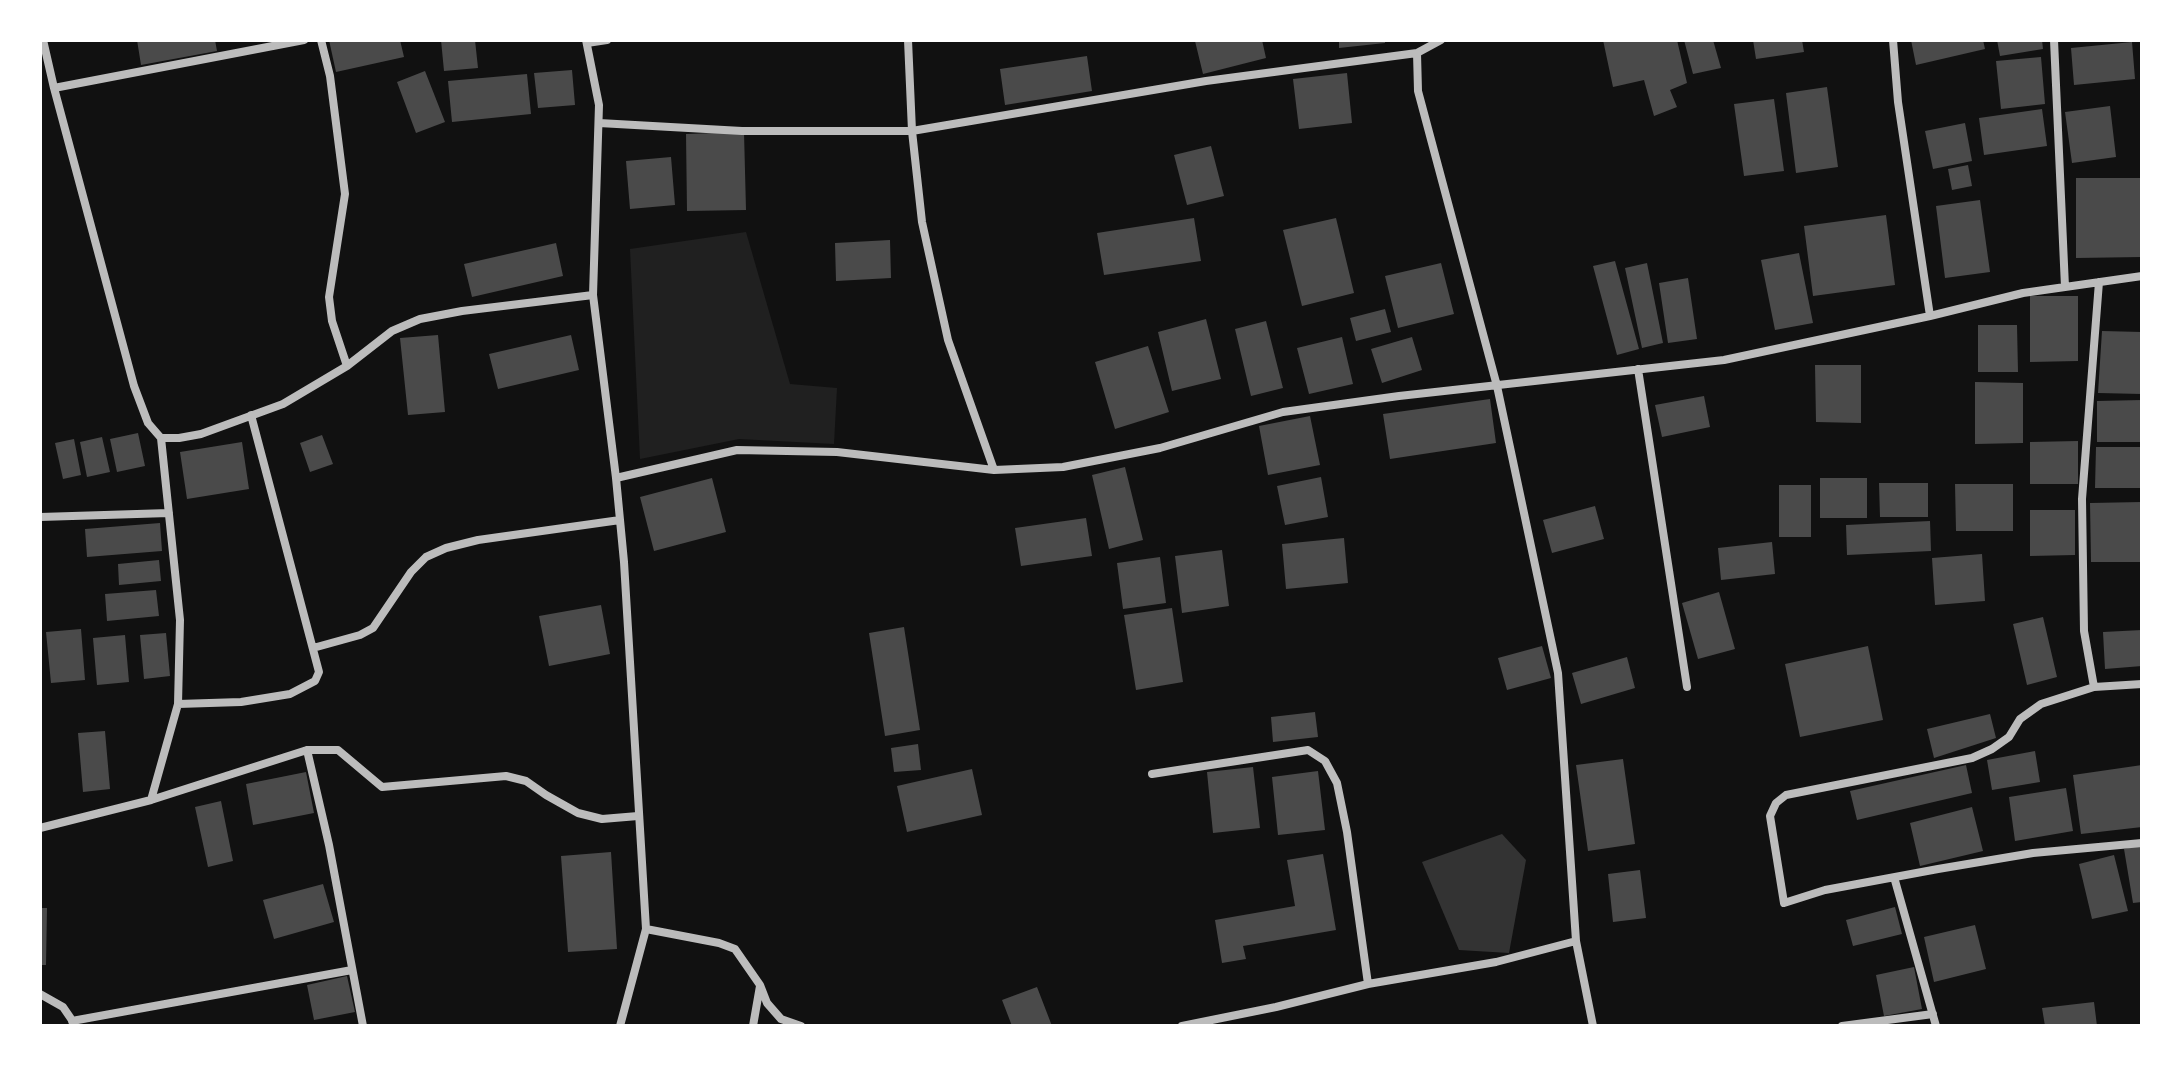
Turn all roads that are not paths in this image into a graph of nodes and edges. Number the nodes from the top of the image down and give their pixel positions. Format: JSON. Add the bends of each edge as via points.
{"nodes":[{"id":1,"x":43,"y":40,"type":"edge"},
{"id":2,"x":304,"y":40,"type":"edge"},
{"id":3,"x":321,"y":40,"type":"edge"},
{"id":4,"x":607,"y":40,"type":"edge"},
{"id":5,"x":908,"y":40,"type":"edge"},
{"id":6,"x":1441,"y":40,"type":"edge"},
{"id":7,"x":1893,"y":40,"type":"edge"},
{"id":8,"x":2054,"y":40,"type":"edge"},
{"id":9,"x":587,"y":42,"type":"edge"},
{"id":10,"x":1417,"y":53,"type":"junction"},
{"id":11,"x":54,"y":88,"type":"junction"},
{"id":12,"x":599,"y":123,"type":"junction"},
{"id":13,"x":912,"y":131,"type":"junction"},
{"id":14,"x":2142,"y":276,"type":"edge"},
{"id":15,"x":2099,"y":282,"type":"junction"},
{"id":16,"x":2065,"y":287,"type":"junction"},
{"id":17,"x":593,"y":295,"type":"junction"},
{"id":18,"x":1930,"y":316,"type":"junction"},
{"id":19,"x":347,"y":366,"type":"junction"},
{"id":20,"x":1638,"y":369,"type":"junction"},
{"id":21,"x":1497,"y":386,"type":"junction"},
{"id":22,"x":251,"y":415,"type":"junction"},
{"id":23,"x":161,"y":438,"type":"junction"},
{"id":24,"x":994,"y":470,"type":"junction"},
{"id":25,"x":616,"y":478,"type":"junction"},
{"id":26,"x":169,"y":513,"type":"junction"},
{"id":27,"x":40,"y":517,"type":"edge"},
{"id":28,"x":620,"y":520,"type":"junction"},
{"id":29,"x":313,"y":648,"type":"junction"},
{"id":30,"x":2142,"y":684,"type":"edge"},
{"id":31,"x":1687,"y":687,"type":"dead end"},
{"id":32,"x":2094,"y":687,"type":"junction"},
{"id":33,"x":178,"y":704,"type":"junction"},
{"id":34,"x":307,"y":750,"type":"junction"},
{"id":35,"x":1152,"y":774,"type":"dead end"},
{"id":36,"x":151,"y":800,"type":"junction"},
{"id":37,"x":638,"y":816,"type":"junction"},
{"id":38,"x":40,"y":828,"type":"edge"},
{"id":39,"x":2142,"y":843,"type":"edge"},
{"id":40,"x":1894,"y":877,"type":"junction"},
{"id":41,"x":646,"y":929,"type":"junction"},
{"id":42,"x":1576,"y":941,"type":"junction"},
{"id":43,"x":352,"y":970,"type":"junction"},
{"id":44,"x":1368,"y":984,"type":"junction"},
{"id":45,"x":760,"y":985,"type":"junction"},
{"id":46,"x":40,"y":994,"type":"edge"},
{"id":47,"x":1933,"y":1014,"type":"junction"},
{"id":48,"x":74,"y":1023,"type":"edge"},
{"id":49,"x":363,"y":1026,"type":"edge"},
{"id":50,"x":620,"y":1026,"type":"edge"},
{"id":51,"x":753,"y":1026,"type":"edge"},
{"id":52,"x":801,"y":1026,"type":"edge"},
{"id":53,"x":1182,"y":1026,"type":"edge"},
{"id":54,"x":1593,"y":1026,"type":"edge"},
{"id":55,"x":1842,"y":1026,"type":"edge"},
{"id":56,"x":1936,"y":1026,"type":"edge"}],
"edges":[{"from":1,"to":11,"type":"street"},
{"from":2,"to":11,"type":"street"},
{"from":3,"to":19,"type":"street","via":[[345,194],[329,297]]},
{"from":4,"to":9,"type":"street"},
{"from":5,"to":13,"type":"street"},
{"from":6,"to":10,"type":"street"},
{"from":7,"to":18,"type":"street"},
{"from":8,"to":16,"type":"street"},
{"from":9,"to":12,"type":"street"},
{"from":10,"to":13,"type":"street","via":[[1206,81]]},
{"from":10,"to":21,"type":"street","via":[[1418,91]]},
{"from":11,"to":23,"type":"street","via":[[134,386],[148,423]]},
{"from":12,"to":13,"type":"street","via":[[742,131]]},
{"from":12,"to":17,"type":"street"},
{"from":13,"to":24,"type":"street","via":[[922,222],[948,340]]},
{"from":14,"to":15,"type":"street"},
{"from":15,"to":16,"type":"street"},
{"from":15,"to":32,"type":"street","via":[[2082,499],[2084,631]]},
{"from":16,"to":18,"type":"street"},
{"from":17,"to":19,"type":"street","via":[[420,319],[392,331]]},
{"from":17,"to":25,"type":"street"},
{"from":18,"to":20,"type":"street","via":[[1724,360]]},
{"from":19,"to":22,"type":"street","via":[[283,404]]},
{"from":20,"to":21,"type":"street"},
{"from":20,"to":31,"type":"street"},
{"from":21,"to":24,"type":"street","via":[[1283,412],[1160,448],[1063,467]]},
{"from":21,"to":42,"type":"street","via":[[1558,673]]},
{"from":22,"to":23,"type":"street","via":[[201,434]]},
{"from":22,"to":29,"type":"street"},
{"from":23,"to":26,"type":"street"},
{"from":24,"to":25,"type":"street","via":[[837,452],[737,450]]},
{"from":25,"to":28,"type":"street"},
{"from":26,"to":27,"type":"street"},
{"from":26,"to":33,"type":"street","via":[[180,620]]},
{"from":28,"to":29,"type":"street","via":[[446,548],[411,572],[373,628]]},
{"from":28,"to":37,"type":"street"},
{"from":29,"to":33,"type":"street","via":[[319,672],[307,687],[241,702]]},
{"from":30,"to":32,"type":"street"},
{"from":32,"to":40,"type":"street","via":[[2041,704],[2020,719],[2009,737],[1972,758],[1786,795],[1776,803],[1770,816],[1784,903]]},
{"from":33,"to":36,"type":"street"},
{"from":34,"to":36,"type":"street"},
{"from":34,"to":37,"type":"street","via":[[338,750],[382,787],[506,776],[526,781],[578,813],[602,819]]},
{"from":34,"to":43,"type":"street"},
{"from":35,"to":44,"type":"street","via":[[1308,750],[1325,761],[1337,783],[1347,832]]},
{"from":36,"to":38,"type":"street"},
{"from":37,"to":41,"type":"street"},
{"from":39,"to":40,"type":"street","via":[[2033,853]]},
{"from":40,"to":47,"type":"street"},
{"from":41,"to":45,"type":"street","via":[[735,949]]},
{"from":41,"to":50,"type":"street"},
{"from":42,"to":44,"type":"street","via":[[1496,962]]},
{"from":42,"to":54,"type":"street"},
{"from":43,"to":48,"type":"street"},
{"from":43,"to":49,"type":"street"},
{"from":44,"to":53,"type":"street"},
{"from":45,"to":51,"type":"street"},
{"from":45,"to":52,"type":"street","via":[[781,1019]]},
{"from":46,"to":48,"type":"street","via":[[63,1007]]},
{"from":47,"to":55,"type":"street"},
{"from":47,"to":56,"type":"street"}]}
